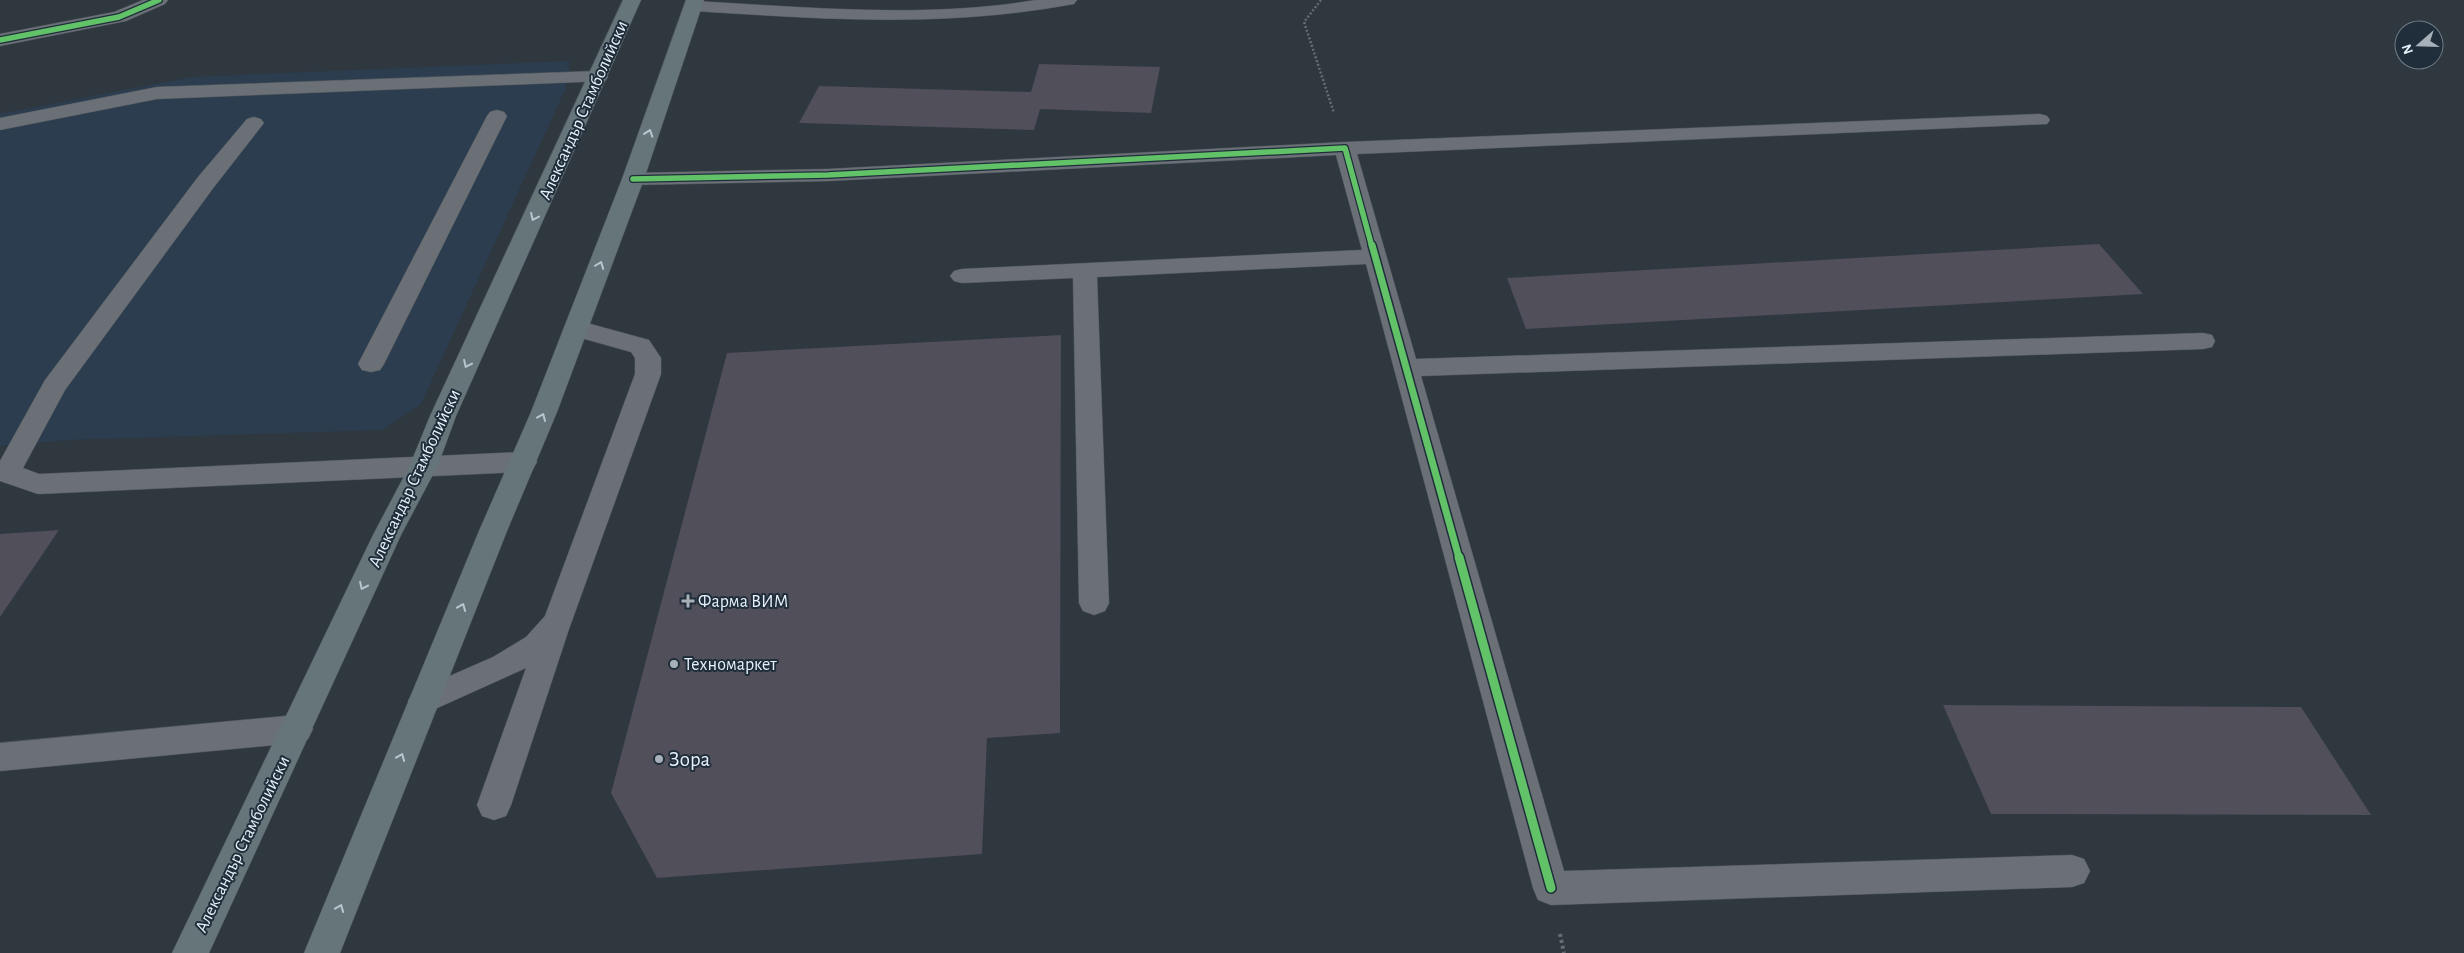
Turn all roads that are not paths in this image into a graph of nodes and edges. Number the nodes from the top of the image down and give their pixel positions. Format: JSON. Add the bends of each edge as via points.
{"nodes":[{"id":1,"x":159,"y":0,"type":"edge"},
{"id":2,"x":632,"y":0,"type":"edge"},
{"id":3,"x":1068,"y":0,"type":"edge"},
{"id":4,"x":694,"y":3,"type":"edge"},
{"id":5,"x":780,"y":5,"type":"edge"},
{"id":6,"x":0,"y":40,"type":"edge"},
{"id":7,"x":598,"y":77,"type":"junction"},
{"id":8,"x":497,"y":116,"type":"dead end"},
{"id":9,"x":2040,"y":120,"type":"dead end"},
{"id":10,"x":254,"y":123,"type":"dead end"},
{"id":11,"x":0,"y":124,"type":"edge"},
{"id":12,"x":1346,"y":148,"type":"junction"},
{"id":13,"x":633,"y":179,"type":"junction"},
{"id":14,"x":1376,"y":256,"type":"junction"},
{"id":15,"x":1085,"y":269,"type":"junction"},
{"id":16,"x":962,"y":276,"type":"dead end"},
{"id":17,"x":576,"y":328,"type":"junction"},
{"id":18,"x":2202,"y":340,"type":"dead end"},
{"id":19,"x":371,"y":364,"type":"dead end"},
{"id":20,"x":1407,"y":368,"type":"junction"},
{"id":21,"x":523,"y":462,"type":"junction"},
{"id":22,"x":424,"y":465,"type":"junction"},
{"id":23,"x":1094,"y":603,"type":"dead end"},
{"id":24,"x":558,"y":622,"type":"junction"},
{"id":25,"x":424,"y":701,"type":"junction"},
{"id":26,"x":297,"y":729,"type":"junction"},
{"id":27,"x":0,"y":757,"type":"edge"},
{"id":28,"x":494,"y":805,"type":"dead end"},
{"id":29,"x":2072,"y":871,"type":"dead end"},
{"id":30,"x":190,"y":953,"type":"edge"},
{"id":31,"x":322,"y":953,"type":"edge"}],
"edges":[{"from":1,"to":6,"type":"street","via":[[118,18]]},
{"from":2,"to":7,"type":"main road","name":"Александър Стамболийски"},
{"from":3,"to":5,"type":"street","via":[[994,12],[922,17]]},
{"from":4,"to":5,"type":"street"},
{"from":13,"to":4,"type":"main road","one_way":true},
{"from":7,"to":11,"type":"street","via":[[157,93]]},
{"from":7,"to":22,"type":"main road","name":"Александър Стамболийски","one_way":true,"via":[[443,416]]},
{"from":8,"to":19,"type":"street"},
{"from":9,"to":12,"type":"street"},
{"from":10,"to":22,"type":"street","via":[[54,386],[7,473],[38,484]]},
{"from":12,"to":13,"type":"street","via":[[828,175]]},
{"from":12,"to":14,"type":"street"},
{"from":17,"to":13,"type":"main road","one_way":true},
{"from":14,"to":15,"type":"street"},
{"from":14,"to":20,"type":"street"},
{"from":15,"to":16,"type":"street"},
{"from":15,"to":23,"type":"street"},
{"from":21,"to":17,"type":"main road","one_way":true},
{"from":17,"to":24,"type":"street","via":[[640,346],[648,358],[648,374]]},
{"from":18,"to":20,"type":"street"},
{"from":20,"to":29,"type":"street","via":[[1551,888]]},
{"from":21,"to":22,"type":"street"},
{"from":25,"to":21,"type":"main road","one_way":true},
{"from":22,"to":26,"type":"main road","name":"Александър Стамболийски","one_way":true,"via":[[387,535]]},
{"from":24,"to":25,"type":"street","via":[[537,646],[504,666]]},
{"from":24,"to":28,"type":"street"},
{"from":31,"to":25,"type":"main road","one_way":true},
{"from":26,"to":27,"type":"street"},
{"from":26,"to":30,"type":"main road","name":"Александър Стамболийски"}]}
